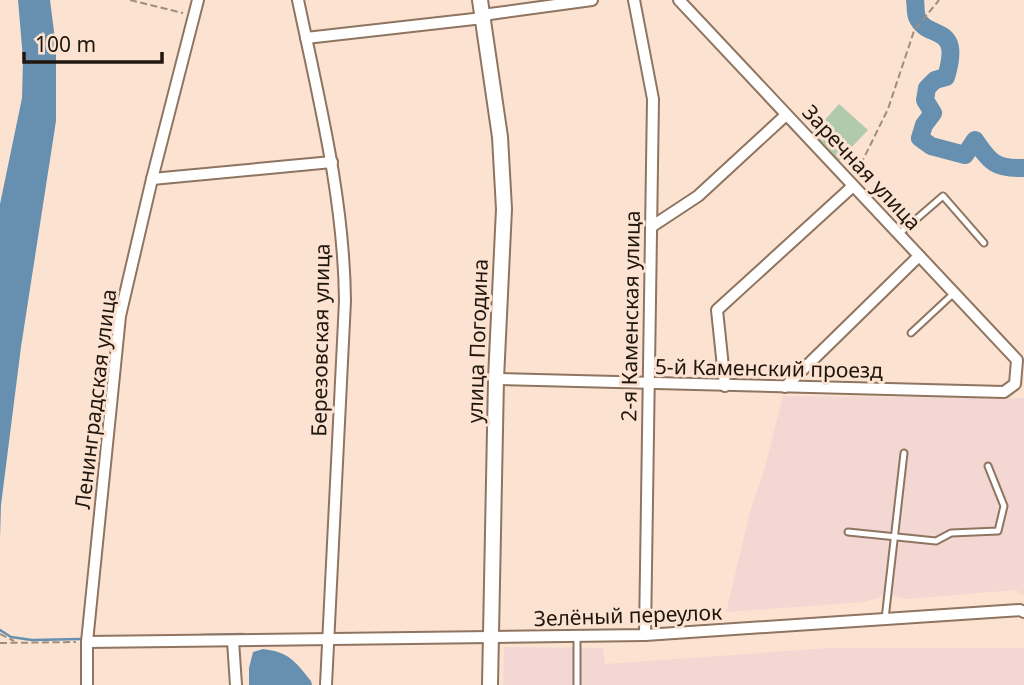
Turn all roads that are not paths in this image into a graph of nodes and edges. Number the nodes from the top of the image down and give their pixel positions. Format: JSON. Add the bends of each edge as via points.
{"nodes":[{"id":1,"x":198,"y":0,"type":"edge"},
{"id":2,"x":298,"y":0,"type":"edge"},
{"id":3,"x":480,"y":0,"type":"edge"},
{"id":4,"x":592,"y":0,"type":"edge"},
{"id":5,"x":634,"y":0,"type":"edge"},
{"id":6,"x":679,"y":0,"type":"edge"},
{"id":7,"x":482,"y":18,"type":"junction"},
{"id":8,"x":306,"y":38,"type":"junction"},
{"id":9,"x":786,"y":115,"type":"junction"},
{"id":10,"x":332,"y":162,"type":"junction"},
{"id":11,"x":152,"y":179,"type":"junction"},
{"id":12,"x":852,"y":185,"type":"junction"},
{"id":13,"x":651,"y":227,"type":"junction"},
{"id":14,"x":899,"y":234,"type":"junction"},
{"id":15,"x":984,"y":243,"type":"dead end"},
{"id":16,"x":919,"y":256,"type":"junction"},
{"id":17,"x":954,"y":293,"type":"junction"},
{"id":18,"x":911,"y":332,"type":"dead end"},
{"id":19,"x":1017,"y":360,"type":"joint"},
{"id":20,"x":496,"y":379,"type":"junction"},
{"id":21,"x":648,"y":384,"type":"junction"},
{"id":22,"x":725,"y":386,"type":"junction"},
{"id":23,"x":785,"y":387,"type":"junction"},
{"id":24,"x":904,"y":453,"type":"dead end"},
{"id":25,"x":988,"y":466,"type":"dead end"},
{"id":26,"x":848,"y":532,"type":"dead end"},
{"id":27,"x":894,"y":538,"type":"junction"},
{"id":28,"x":1024,"y":612,"type":"edge"},
{"id":29,"x":885,"y":619,"type":"junction"},
{"id":30,"x":645,"y":635,"type":"junction"},
{"id":31,"x":577,"y":637,"type":"junction"},
{"id":32,"x":490,"y":639,"type":"junction"},
{"id":33,"x":328,"y":640,"type":"junction"},
{"id":34,"x":233,"y":641,"type":"junction"},
{"id":35,"x":87,"y":642,"type":"junction"},
{"id":36,"x":87,"y":685,"type":"edge"},
{"id":37,"x":236,"y":685,"type":"edge"},
{"id":38,"x":326,"y":685,"type":"edge"},
{"id":39,"x":490,"y":685,"type":"edge"},
{"id":40,"x":577,"y":685,"type":"edge"}],
"edges":[{"from":1,"to":11,"type":"street","name":"Ленинградская улица"},
{"from":2,"to":8,"type":"street","name":"Березовская улица"},
{"from":3,"to":7,"type":"street","name":"улица Погодина"},
{"from":4,"to":7,"type":"street"},
{"from":5,"to":13,"type":"street","name":"2-я Каменская улица","via":[[653,99]]},
{"from":6,"to":9,"type":"street","name":"Заречная улица"},
{"from":7,"to":8,"type":"street"},
{"from":7,"to":20,"type":"street","name":"улица Погодина","via":[[500,137],[504,209]]},
{"from":8,"to":10,"type":"street","name":"Березовская улица"},
{"from":9,"to":12,"type":"street","name":"Заречная улица"},
{"from":9,"to":13,"type":"street","via":[[698,196]]},
{"from":10,"to":11,"type":"street"},
{"from":10,"to":33,"type":"street","name":"Березовская улица","via":[[345,256],[345,301]]},
{"from":11,"to":35,"type":"street","name":"Ленинградская улица","via":[[120,316]]},
{"from":12,"to":14,"type":"street","name":"Заречная улица"},
{"from":12,"to":22,"type":"street","via":[[717,310]]},
{"from":13,"to":21,"type":"street","name":"2-я Каменская улица"},
{"from":14,"to":15,"type":"lane","via":[[943,196]]},
{"from":14,"to":16,"type":"street","name":"Заречная улица"},
{"from":16,"to":17,"type":"street","name":"Заречная улица"},
{"from":16,"to":23,"type":"street"},
{"from":17,"to":18,"type":"lane"},
{"from":17,"to":19,"type":"street","name":"Заречная улица"},
{"from":19,"to":23,"type":"street","name":"5-й Каменский проезд","via":[[1016,384],[1004,392]]},
{"from":20,"to":21,"type":"street","name":"5-й Каменский проезд"},
{"from":20,"to":32,"type":"street","name":"улица Погодина"},
{"from":21,"to":22,"type":"street","name":"5-й Каменский проезд"},
{"from":21,"to":30,"type":"street","name":"2-я Каменская улица"},
{"from":22,"to":23,"type":"street","name":"5-й Каменский проезд"},
{"from":24,"to":27,"type":"lane"},
{"from":25,"to":27,"type":"lane","via":[[1004,506],[998,531],[951,533],[936,541]]},
{"from":26,"to":27,"type":"lane"},
{"from":27,"to":29,"type":"lane"},
{"from":28,"to":29,"type":"street","name":"Зелёный переулок"},
{"from":29,"to":30,"type":"street","name":"Зелёный переулок"},
{"from":30,"to":31,"type":"street","name":"Зелёный переулок"},
{"from":31,"to":32,"type":"street","name":"Зелёный переулок"},
{"from":31,"to":40,"type":"lane"},
{"from":32,"to":33,"type":"street","name":"Зелёный переулок"},
{"from":32,"to":39,"type":"street","name":"улица Погодина"},
{"from":33,"to":34,"type":"street","name":"Зелёный переулок"},
{"from":33,"to":38,"type":"street","name":"Березовская улица"},
{"from":34,"to":35,"type":"street","name":"Зелёный переулок"},
{"from":34,"to":37,"type":"street"},
{"from":35,"to":36,"type":"street","name":"Ленинградская улица"}]}
